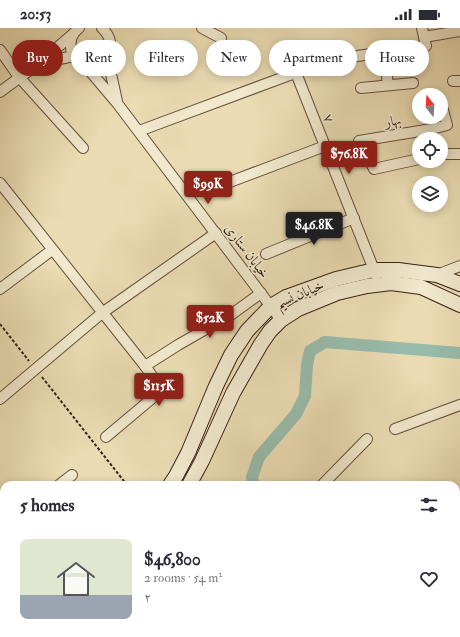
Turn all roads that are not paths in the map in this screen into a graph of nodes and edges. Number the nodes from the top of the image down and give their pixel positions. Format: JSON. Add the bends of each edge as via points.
{"nodes":[{"id":1,"x":202,"y":28,"type":"edge"},
{"id":2,"x":105,"y":29,"type":"edge"},
{"id":3,"x":76,"y":31,"type":"edge"},
{"id":4,"x":460,"y":31,"type":"edge"},
{"id":5,"x":423,"y":32,"type":"edge"},
{"id":6,"x":220,"y":38,"type":"dead end"},
{"id":7,"x":109,"y":40,"type":"edge"},
{"id":8,"x":63,"y":42,"type":"edge"},
{"id":9,"x":0,"y":50,"type":"edge"},
{"id":10,"x":71,"y":51,"type":"edge"},
{"id":11,"x":94,"y":76,"type":"edge"},
{"id":12,"x":112,"y":76,"type":"edge"},
{"id":13,"x":288,"y":76,"type":"edge"},
{"id":14,"x":297,"y":76,"type":"edge"},
{"id":15,"x":387,"y":76,"type":"edge"},
{"id":16,"x":19,"y":77,"type":"junction"},
{"id":17,"x":413,"y":83,"type":"dead end"},
{"id":18,"x":388,"y":85,"type":"junction"},
{"id":19,"x":361,"y":88,"type":"dead end"},
{"id":20,"x":0,"y":92,"type":"edge"},
{"id":21,"x":118,"y":103,"type":"junction"},
{"id":22,"x":446,"y":124,"type":"edge"},
{"id":23,"x":139,"y":131,"type":"junction"},
{"id":24,"x":412,"y":132,"type":"edge"},
{"id":25,"x":414,"y":132,"type":"edge"},
{"id":26,"x":325,"y":146,"type":"junction"},
{"id":27,"x":83,"y":148,"type":"dead end"},
{"id":28,"x":448,"y":154,"type":"edge"},
{"id":29,"x":460,"y":154,"type":"edge"},
{"id":30,"x":412,"y":161,"type":"edge"},
{"id":31,"x":0,"y":183,"type":"edge"},
{"id":32,"x":219,"y":186,"type":"dead end"},
{"id":33,"x":354,"y":218,"type":"junction"},
{"id":34,"x":216,"y":233,"type":"junction"},
{"id":35,"x":52,"y":250,"type":"junction"},
{"id":36,"x":266,"y":254,"type":"dead end"},
{"id":37,"x":460,"y":266,"type":"edge"},
{"id":38,"x":374,"y":270,"type":"junction"},
{"id":39,"x":437,"y":275,"type":"junction"},
{"id":40,"x":460,"y":284,"type":"edge"},
{"id":41,"x":378,"y":285,"type":"junction"},
{"id":42,"x":0,"y":289,"type":"edge"},
{"id":43,"x":261,"y":293,"type":"junction"},
{"id":44,"x":460,"y":305,"type":"edge"},
{"id":45,"x":271,"y":306,"type":"junction"},
{"id":46,"x":102,"y":313,"type":"junction"},
{"id":47,"x":281,"y":320,"type":"junction"},
{"id":48,"x":145,"y":366,"type":"junction"},
{"id":49,"x":0,"y":399,"type":"edge"},
{"id":50,"x":460,"y":405,"type":"edge"},
{"id":51,"x":395,"y":429,"type":"dead end"},
{"id":52,"x":106,"y":437,"type":"dead end"},
{"id":53,"x":367,"y":439,"type":"dead end"},
{"id":54,"x":72,"y":474,"type":"dead end"},
{"id":55,"x":64,"y":481,"type":"edge"},
{"id":56,"x":172,"y":481,"type":"edge"},
{"id":57,"x":191,"y":481,"type":"edge"},
{"id":58,"x":326,"y":481,"type":"edge"}],
"edges":[{"from":1,"to":6,"type":"street"},
{"from":2,"to":7,"type":"street"},
{"from":3,"to":8,"type":"street"},
{"from":3,"to":10,"type":"street","via":[[71,39]]},
{"from":4,"to":5,"type":"street"},
{"from":9,"to":16,"type":"street"},
{"from":11,"to":21,"type":"street","name":"خیابان ستاری"},
{"from":12,"to":21,"type":"street"},
{"from":13,"to":23,"type":"street"},
{"from":14,"to":26,"type":"street","name":"۷"},
{"from":15,"to":18,"type":"street"},
{"from":16,"to":20,"type":"street"},
{"from":16,"to":27,"type":"street"},
{"from":17,"to":18,"type":"street"},
{"from":18,"to":19,"type":"street"},
{"from":21,"to":23,"type":"street","name":"خیابان ستاری"},
{"from":22,"to":25,"type":"street","name":"بهار"},
{"from":23,"to":34,"type":"street","name":"خیابان ستاری"},
{"from":24,"to":30,"type":"street","name":"بهار","via":[[359,141],[374,169]]},
{"from":26,"to":32,"type":"street"},
{"from":26,"to":33,"type":"street","name":"۷"},
{"from":28,"to":29,"type":"street"},
{"from":31,"to":35,"type":"street"},
{"from":33,"to":36,"type":"street"},
{"from":33,"to":38,"type":"street","name":"۷"},
{"from":34,"to":43,"type":"street","name":"خیابان ستاری"},
{"from":34,"to":46,"type":"street"},
{"from":35,"to":42,"type":"street"},
{"from":35,"to":46,"type":"street"},
{"from":37,"to":39,"type":"street"},
{"from":38,"to":39,"type":"main road","name":"خیابان نسیم"},
{"from":38,"to":41,"type":"street","name":"۷"},
{"from":38,"to":45,"type":"main road","name":"خیابان نسیم","via":[[336,279]]},
{"from":39,"to":40,"type":"main road","name":"خیابان نسیم"},
{"from":41,"to":44,"type":"main road","name":"خیابان نسیم","via":[[391,283],[421,287]]},
{"from":41,"to":47,"type":"main road","name":"خیابان نسیم","via":[[337,293],[298,309]]},
{"from":43,"to":45,"type":"street","name":"خیابان ستاری"},
{"from":43,"to":48,"type":"street","via":[[232,314]]},
{"from":45,"to":47,"type":"street","name":"خیابان ستاری"},
{"from":45,"to":56,"type":"main road","name":"خیابان نسیم","via":[[247,331],[231,355],[188,453]]},
{"from":46,"to":48,"type":"street"},
{"from":46,"to":49,"type":"street"},
{"from":47,"to":57,"type":"main road","name":"خیابان نسیم","via":[[270,331],[233,393]]},
{"from":48,"to":52,"type":"street","via":[[162,390]]},
{"from":50,"to":51,"type":"street"},
{"from":53,"to":58,"type":"street"},
{"from":54,"to":55,"type":"street"}]}
